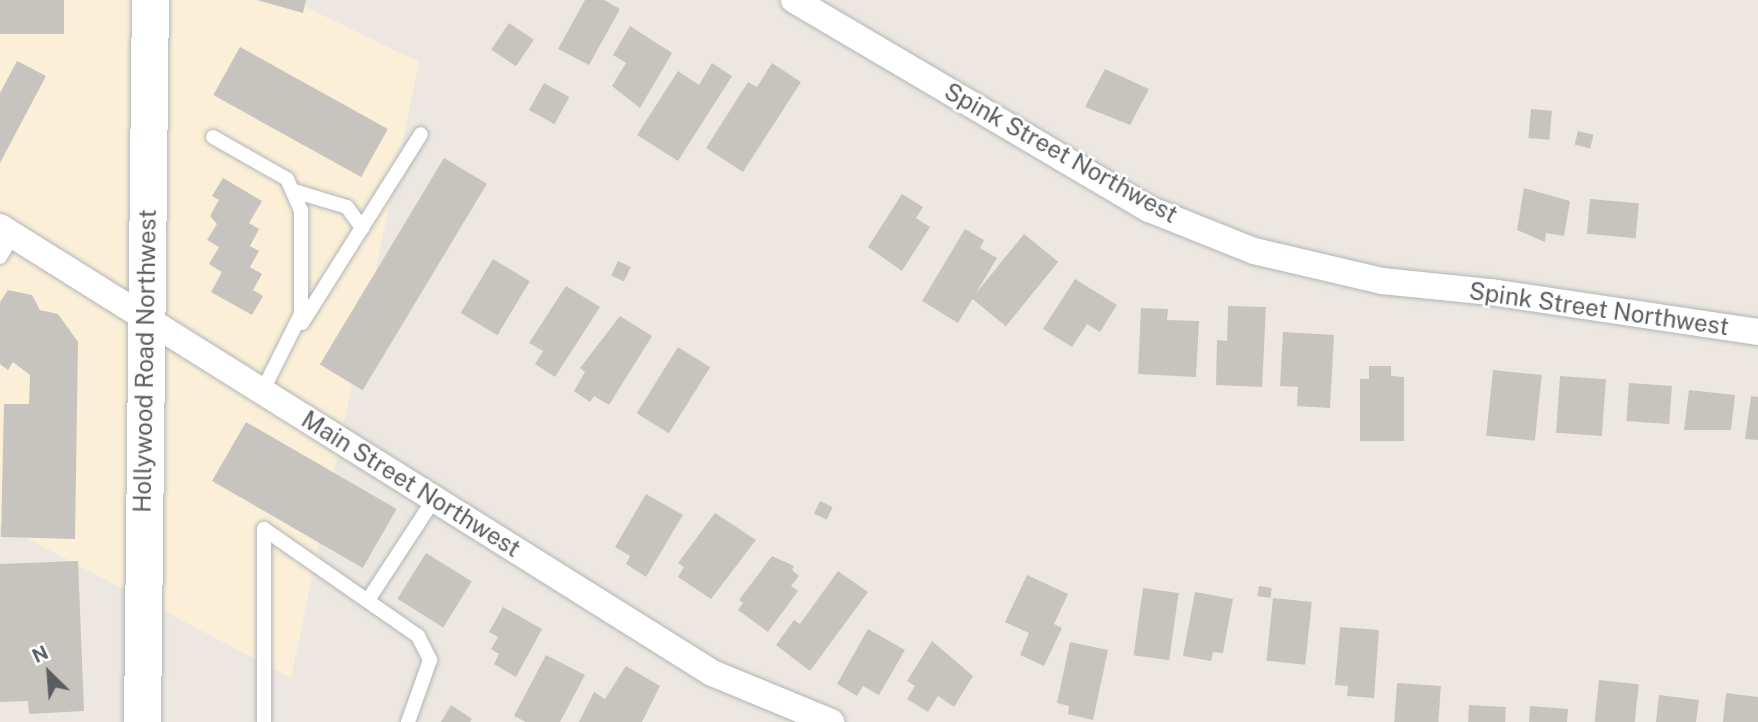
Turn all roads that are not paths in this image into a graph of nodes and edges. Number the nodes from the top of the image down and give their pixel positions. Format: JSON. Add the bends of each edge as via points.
{"nodes":[{"id":1,"x":150,"y":0,"type":"edge"},
{"id":2,"x":794,"y":0,"type":"edge"},
{"id":3,"x":421,"y":134,"type":"dead end"},
{"id":4,"x":213,"y":137,"type":"dead end"},
{"id":5,"x":294,"y":191,"type":"junction"},
{"id":6,"x":362,"y":228,"type":"junction"},
{"id":7,"x":4,"y":240,"type":"edge"},
{"id":8,"x":146,"y":319,"type":"junction"},
{"id":9,"x":1758,"y":332,"type":"edge"},
{"id":10,"x":295,"y":333,"type":"junction"},
{"id":11,"x":262,"y":392,"type":"junction"},
{"id":12,"x":433,"y":499,"type":"junction"},
{"id":13,"x":368,"y":600,"type":"junction"},
{"id":14,"x":142,"y":722,"type":"edge"},
{"id":15,"x":264,"y":722,"type":"edge"},
{"id":16,"x":408,"y":722,"type":"edge"},
{"id":17,"x":831,"y":722,"type":"edge"}],
"edges":[{"from":1,"to":8,"type":"street","name":"Hollywood Road Northwest"},
{"from":2,"to":9,"type":"street","name":"Spink Street Northwest","via":[[1149,209],[1254,251],[1382,281]]},
{"from":3,"to":6,"type":"lane"},
{"from":4,"to":5,"type":"lane","via":[[287,179]]},
{"from":5,"to":6,"type":"lane","via":[[347,208]]},
{"from":5,"to":10,"type":"lane","via":[[301,209],[301,314]]},
{"from":6,"to":10,"type":"lane"},
{"from":7,"to":8,"type":"street","name":"Main Street Northwest"},
{"from":8,"to":11,"type":"street","name":"Main Street Northwest"},
{"from":8,"to":14,"type":"street","name":"Hollywood Road Northwest"},
{"from":10,"to":11,"type":"lane"},
{"from":11,"to":12,"type":"street","name":"Main Street Northwest"},
{"from":12,"to":13,"type":"lane"},
{"from":12,"to":17,"type":"street","name":"Main Street Northwest","via":[[712,673]]},
{"from":13,"to":15,"type":"lane","via":[[264,529]]},
{"from":13,"to":16,"type":"lane","via":[[418,636],[430,660]]}]}
